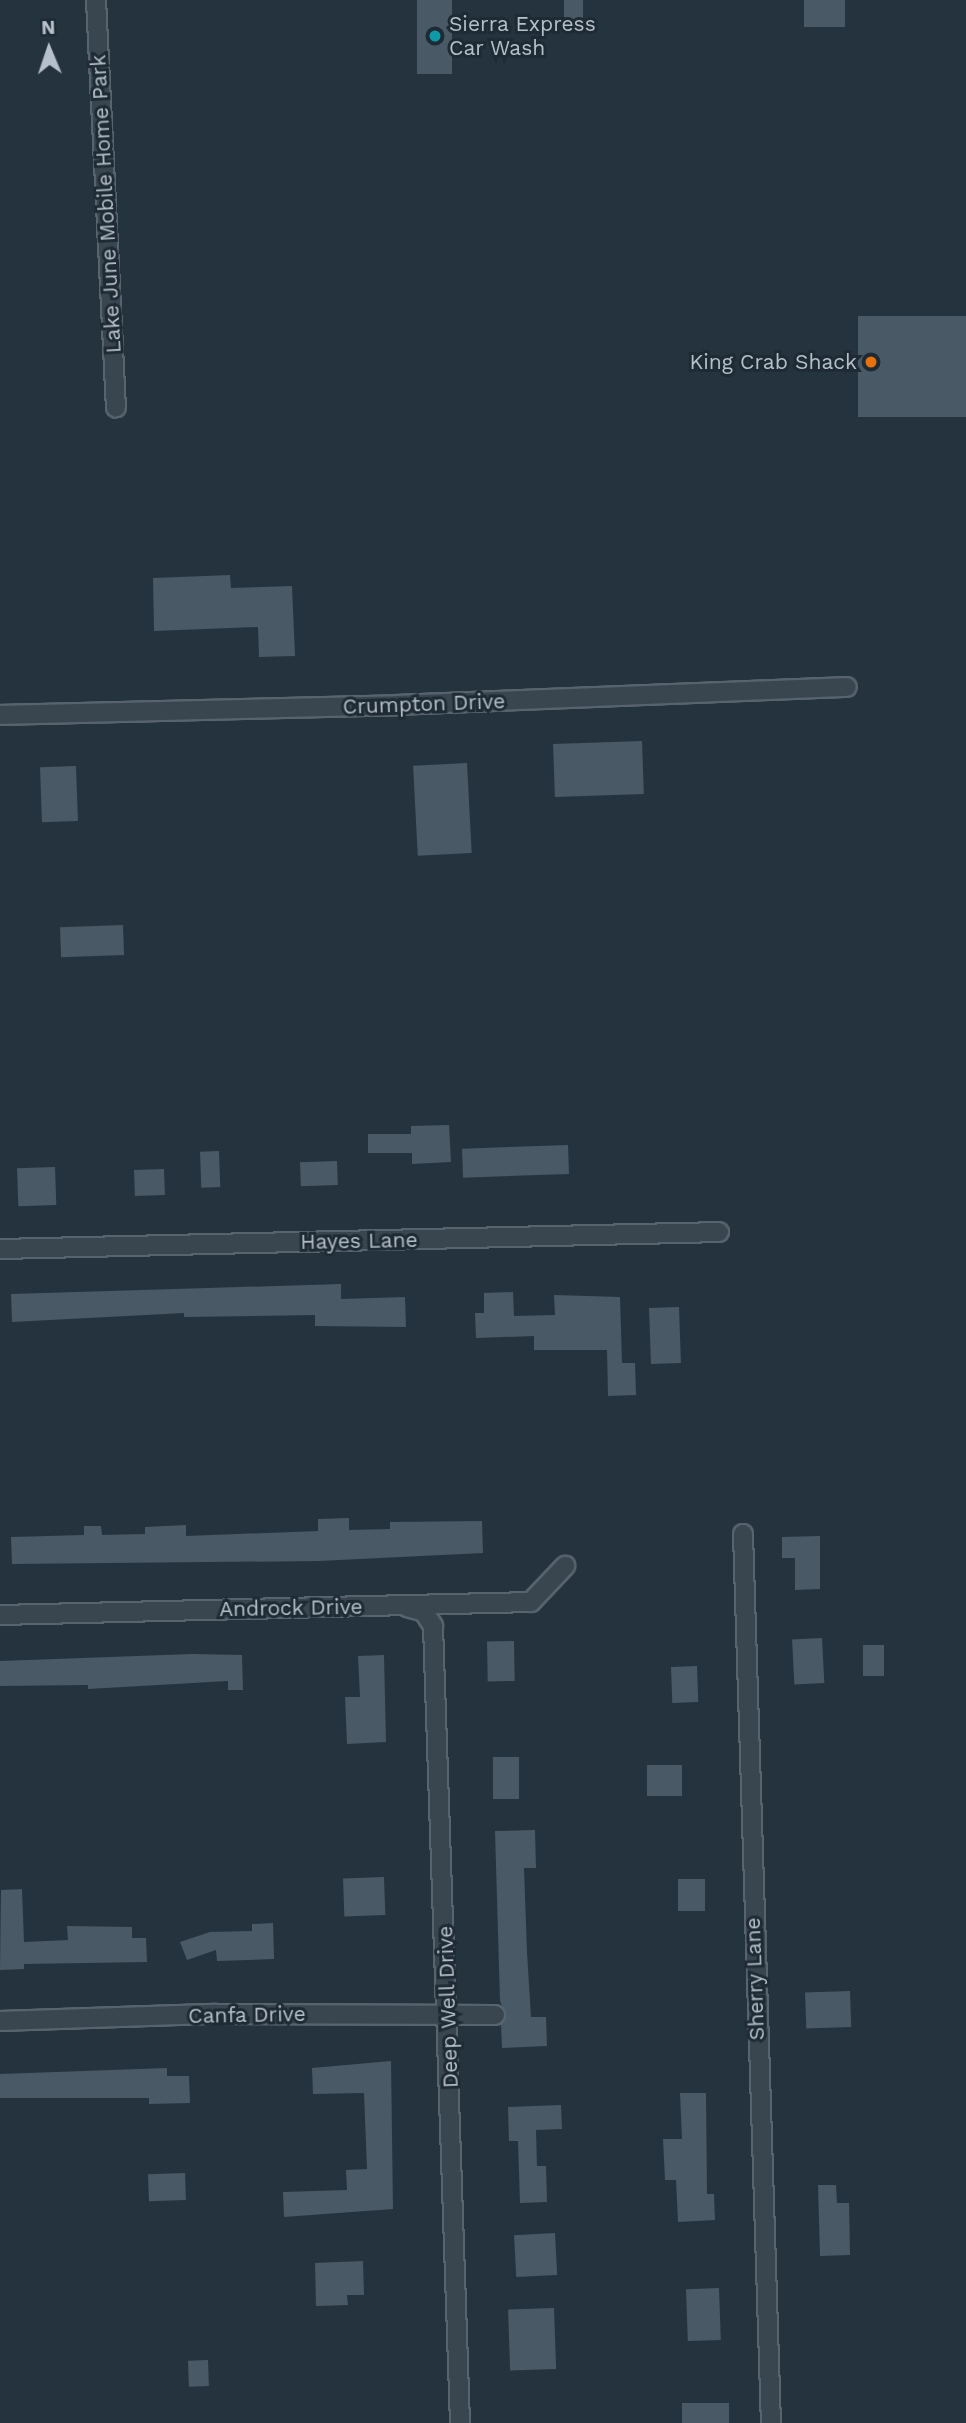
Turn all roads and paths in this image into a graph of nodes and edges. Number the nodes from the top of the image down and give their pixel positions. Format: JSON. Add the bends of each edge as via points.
{"nodes":[{"id":1,"x":96,"y":0,"type":"edge"},
{"id":2,"x":116,"y":408,"type":"dead end"},
{"id":3,"x":847,"y":687,"type":"dead end"},
{"id":4,"x":0,"y":715,"type":"edge"},
{"id":5,"x":719,"y":1232,"type":"dead end"},
{"id":6,"x":0,"y":1249,"type":"edge"},
{"id":7,"x":743,"y":1534,"type":"dead end"},
{"id":8,"x":565,"y":1566,"type":"dead end"},
{"id":9,"x":407,"y":1607,"type":"junction"},
{"id":10,"x":0,"y":1615,"type":"edge"},
{"id":11,"x":449,"y":2013,"type":"junction"},
{"id":12,"x":495,"y":2015,"type":"dead end"},
{"id":13,"x":0,"y":2021,"type":"edge"},
{"id":14,"x":460,"y":2423,"type":"edge"},
{"id":15,"x":771,"y":2423,"type":"edge"}],
"edges":[{"from":1,"to":2,"type":"street","name":"Lake June Mobile Home Park"},
{"from":3,"to":4,"type":"street","name":"Crumpton Drive"},
{"from":5,"to":6,"type":"street","name":"Hayes Lane"},
{"from":7,"to":15,"type":"street","name":"Sherry Lane"},
{"from":8,"to":9,"type":"street","name":"Androck Drive","via":[[531,1602]]},
{"from":9,"to":10,"type":"street","name":"Androck Drive"},
{"from":9,"to":11,"type":"street","name":"Deep Well Drive","via":[[424,1612],[433,1626]]},
{"from":11,"to":12,"type":"street","name":"Canfa Drive"},
{"from":11,"to":13,"type":"street","name":"Canfa Drive"},
{"from":11,"to":14,"type":"street","name":"Deep Well Drive"}]}
